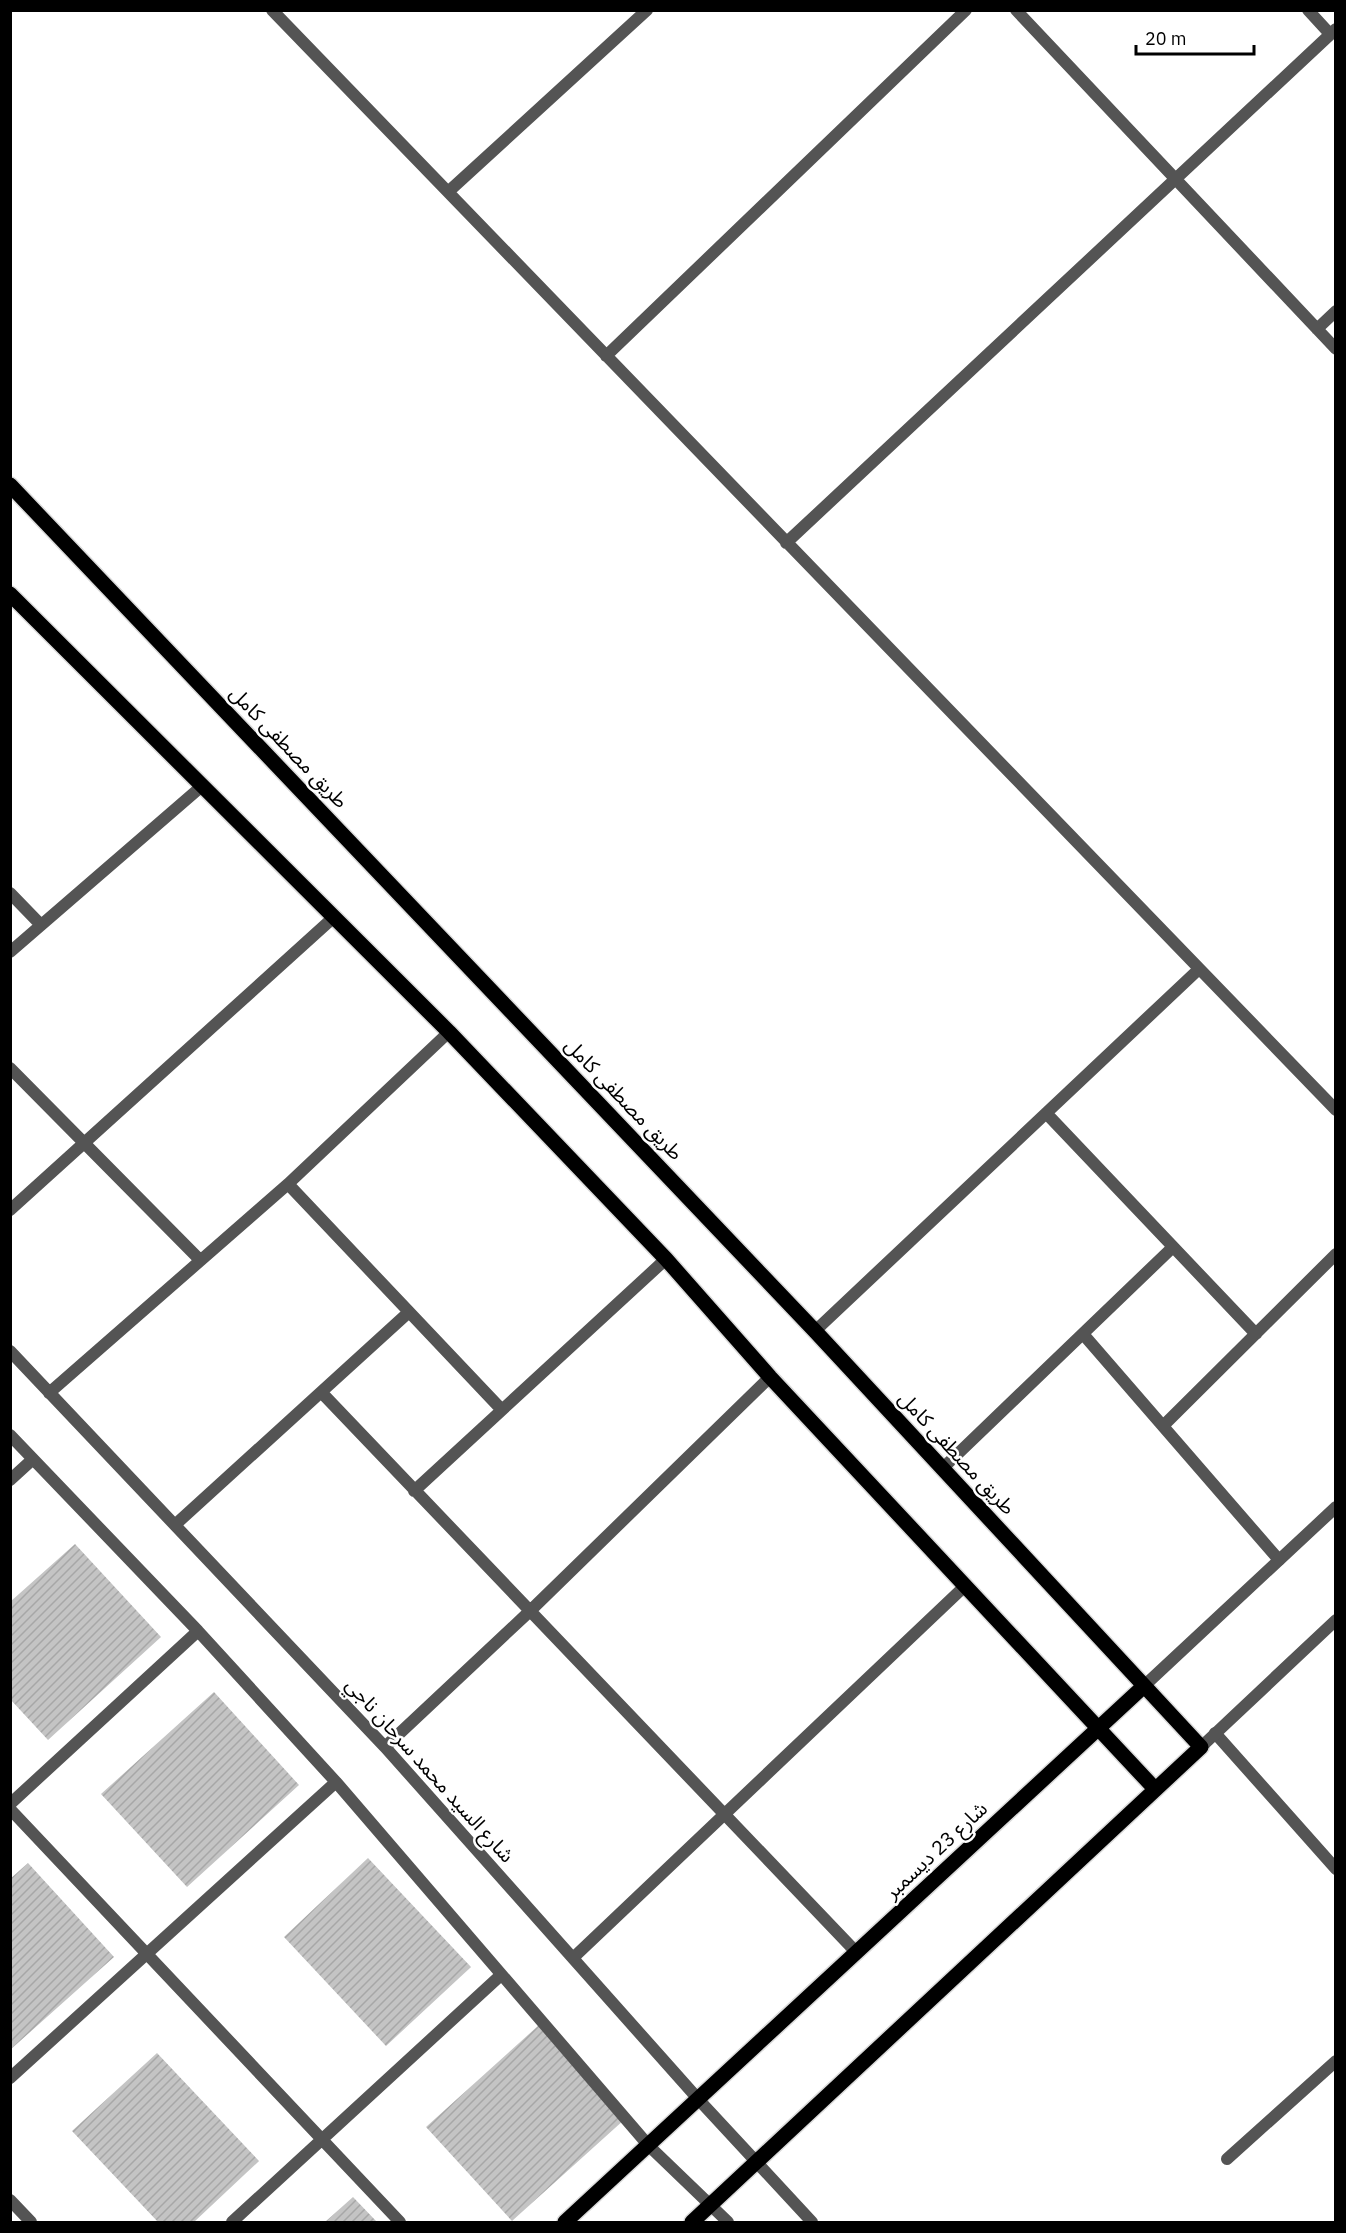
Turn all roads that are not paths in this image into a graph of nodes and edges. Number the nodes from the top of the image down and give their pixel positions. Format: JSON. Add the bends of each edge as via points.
{"nodes":[{"id":1,"x":272,"y":10,"type":"edge"},
{"id":2,"x":647,"y":10,"type":"edge"},
{"id":3,"x":966,"y":10,"type":"edge"},
{"id":4,"x":1016,"y":10,"type":"edge"},
{"id":5,"x":1308,"y":10,"type":"edge"},
{"id":6,"x":1333,"y":32,"type":"edge"},
{"id":7,"x":1175,"y":179,"type":"junction"},
{"id":8,"x":447,"y":192,"type":"junction"},
{"id":9,"x":1335,"y":311,"type":"edge"},
{"id":10,"x":1317,"y":329,"type":"junction"},
{"id":11,"x":1335,"y":349,"type":"edge"},
{"id":12,"x":606,"y":356,"type":"junction"},
{"id":13,"x":10,"y":485,"type":"edge"},
{"id":14,"x":786,"y":543,"type":"junction"},
{"id":15,"x":10,"y":594,"type":"edge"},
{"id":16,"x":202,"y":786,"type":"junction"},
{"id":17,"x":10,"y":893,"type":"edge"},
{"id":18,"x":334,"y":917,"type":"junction"},
{"id":19,"x":41,"y":925,"type":"junction"},
{"id":20,"x":10,"y":952,"type":"edge"},
{"id":21,"x":1199,"y":969,"type":"junction"},
{"id":22,"x":449,"y":1032,"type":"junction"},
{"id":23,"x":10,"y":1068,"type":"edge"},
{"id":24,"x":1335,"y":1110,"type":"edge"},
{"id":25,"x":1047,"y":1113,"type":"junction"},
{"id":26,"x":85,"y":1145,"type":"junction"},
{"id":27,"x":288,"y":1184,"type":"junction"},
{"id":28,"x":10,"y":1210,"type":"edge"},
{"id":29,"x":1173,"y":1247,"type":"junction"},
{"id":30,"x":1335,"y":1254,"type":"edge"},
{"id":31,"x":666,"y":1259,"type":"junction"},
{"id":32,"x":200,"y":1260,"type":"junction"},
{"id":33,"x":409,"y":1312,"type":"junction"},
{"id":34,"x":815,"y":1331,"type":"junction"},
{"id":35,"x":1083,"y":1334,"type":"junction"},
{"id":36,"x":1256,"y":1334,"type":"junction"},
{"id":37,"x":10,"y":1351,"type":"edge"},
{"id":38,"x":770,"y":1377,"type":"junction"},
{"id":39,"x":49,"y":1393,"type":"junction"},
{"id":40,"x":322,"y":1393,"type":"junction"},
{"id":41,"x":502,"y":1410,"type":"junction"},
{"id":42,"x":1164,"y":1426,"type":"junction"},
{"id":43,"x":10,"y":1435,"type":"edge"},
{"id":44,"x":33,"y":1459,"type":"junction"},
{"id":45,"x":943,"y":1468,"type":"junction"},
{"id":46,"x":10,"y":1479,"type":"edge"},
{"id":47,"x":414,"y":1491,"type":"junction"},
{"id":48,"x":1335,"y":1507,"type":"edge"},
{"id":49,"x":176,"y":1524,"type":"junction"},
{"id":50,"x":1279,"y":1560,"type":"junction"},
{"id":51,"x":966,"y":1585,"type":"junction"},
{"id":52,"x":530,"y":1611,"type":"junction"},
{"id":53,"x":1335,"y":1620,"type":"edge"},
{"id":54,"x":198,"y":1631,"type":"junction"},
{"id":55,"x":1144,"y":1686,"type":"junction"},
{"id":56,"x":1098,"y":1728,"type":"junction"},
{"id":57,"x":1215,"y":1733,"type":"junction"},
{"id":58,"x":385,"y":1747,"type":"junction"},
{"id":59,"x":1201,"y":1747,"type":"junction"},
{"id":60,"x":336,"y":1782,"type":"junction"},
{"id":61,"x":1155,"y":1789,"type":"junction"},
{"id":62,"x":10,"y":1804,"type":"edge"},
{"id":63,"x":10,"y":1809,"type":"edge"},
{"id":64,"x":726,"y":1815,"type":"junction"},
{"id":65,"x":1335,"y":1869,"type":"edge"},
{"id":66,"x":147,"y":1953,"type":"junction"},
{"id":67,"x":857,"y":1953,"type":"junction"},
{"id":68,"x":573,"y":1958,"type":"junction"},
{"id":69,"x":501,"y":1975,"type":"junction"},
{"id":70,"x":1335,"y":2061,"type":"edge"},
{"id":71,"x":10,"y":2078,"type":"edge"},
{"id":72,"x":699,"y":2100,"type":"junction"},
{"id":73,"x":323,"y":2141,"type":"junction"},
{"id":74,"x":648,"y":2146,"type":"junction"},
{"id":75,"x":1227,"y":2159,"type":"dead end"},
{"id":76,"x":756,"y":2162,"type":"junction"},
{"id":77,"x":10,"y":2200,"type":"edge"},
{"id":78,"x":711,"y":2205,"type":"junction"},
{"id":79,"x":31,"y":2223,"type":"edge"},
{"id":80,"x":232,"y":2223,"type":"edge"},
{"id":81,"x":400,"y":2223,"type":"edge"},
{"id":82,"x":565,"y":2223,"type":"edge"},
{"id":83,"x":692,"y":2223,"type":"edge"},
{"id":84,"x":728,"y":2223,"type":"edge"},
{"id":85,"x":812,"y":2223,"type":"edge"}],
"edges":[{"from":1,"to":8,"type":"street"},
{"from":2,"to":8,"type":"street"},
{"from":3,"to":12,"type":"street"},
{"from":4,"to":7,"type":"street"},
{"from":5,"to":6,"type":"street"},
{"from":6,"to":7,"type":"street"},
{"from":7,"to":10,"type":"street"},
{"from":7,"to":14,"type":"street"},
{"from":8,"to":12,"type":"street"},
{"from":9,"to":10,"type":"street"},
{"from":10,"to":11,"type":"street"},
{"from":12,"to":14,"type":"street"},
{"from":13,"to":34,"type":"main road","name":"طريق مصطفى كامل"},
{"from":14,"to":21,"type":"street"},
{"from":15,"to":16,"type":"main road"},
{"from":16,"to":18,"type":"main road"},
{"from":16,"to":19,"type":"street"},
{"from":17,"to":19,"type":"street"},
{"from":18,"to":22,"type":"main road"},
{"from":18,"to":26,"type":"street"},
{"from":19,"to":20,"type":"street"},
{"from":21,"to":24,"type":"street"},
{"from":21,"to":25,"type":"street"},
{"from":22,"to":27,"type":"street"},
{"from":22,"to":31,"type":"main road"},
{"from":23,"to":26,"type":"street"},
{"from":25,"to":29,"type":"street"},
{"from":25,"to":34,"type":"street"},
{"from":26,"to":28,"type":"street"},
{"from":26,"to":32,"type":"street"},
{"from":27,"to":32,"type":"street"},
{"from":27,"to":33,"type":"street"},
{"from":29,"to":35,"type":"street"},
{"from":29,"to":36,"type":"street"},
{"from":30,"to":36,"type":"street"},
{"from":31,"to":38,"type":"main road"},
{"from":31,"to":41,"type":"street"},
{"from":32,"to":39,"type":"street"},
{"from":33,"to":40,"type":"street"},
{"from":33,"to":41,"type":"street"},
{"from":34,"to":45,"type":"main road","name":"طريق مصطفى كامل"},
{"from":35,"to":42,"type":"street"},
{"from":35,"to":45,"type":"street"},
{"from":36,"to":42,"type":"street"},
{"from":37,"to":39,"type":"street","name":"شارع السيد محمد سرحان ناجي"},
{"from":38,"to":51,"type":"main road"},
{"from":38,"to":52,"type":"street"},
{"from":39,"to":49,"type":"street","name":"شارع السيد محمد سرحان ناجي"},
{"from":40,"to":47,"type":"street"},
{"from":40,"to":49,"type":"street"},
{"from":41,"to":47,"type":"street"},
{"from":42,"to":50,"type":"street"},
{"from":43,"to":44,"type":"street"},
{"from":44,"to":46,"type":"street"},
{"from":44,"to":54,"type":"street"},
{"from":45,"to":55,"type":"main road","name":"طريق مصطفى كامل"},
{"from":47,"to":52,"type":"street"},
{"from":48,"to":50,"type":"street","name":"شارع 23 ديسمبر"},
{"from":49,"to":58,"type":"street","name":"شارع السيد محمد سرحان ناجي"},
{"from":50,"to":55,"type":"street","name":"شارع 23 ديسمبر"},
{"from":51,"to":56,"type":"main road"},
{"from":51,"to":64,"type":"street"},
{"from":52,"to":58,"type":"street"},
{"from":52,"to":64,"type":"street"},
{"from":53,"to":57,"type":"street"},
{"from":54,"to":60,"type":"street"},
{"from":54,"to":62,"type":"street"},
{"from":55,"to":56,"type":"main road","name":"شارع 23 ديسمبر"},
{"from":55,"to":59,"type":"main road","name":"طريق مصطفى كامل"},
{"from":56,"to":61,"type":"main road"},
{"from":56,"to":67,"type":"main road","name":"شارع 23 ديسمبر"},
{"from":57,"to":59,"type":"street"},
{"from":57,"to":65,"type":"street"},
{"from":58,"to":68,"type":"street","name":"شارع السيد محمد سرحان ناجي"},
{"from":59,"to":61,"type":"main road"},
{"from":60,"to":66,"type":"street"},
{"from":60,"to":69,"type":"street"},
{"from":61,"to":76,"type":"main road"},
{"from":63,"to":66,"type":"street"},
{"from":64,"to":67,"type":"street"},
{"from":64,"to":68,"type":"street"},
{"from":66,"to":71,"type":"street"},
{"from":66,"to":73,"type":"street"},
{"from":67,"to":72,"type":"main road","name":"شارع 23 ديسمبر"},
{"from":68,"to":72,"type":"street","name":"شارع السيد محمد سرحان ناجي"},
{"from":69,"to":73,"type":"street"},
{"from":69,"to":74,"type":"street"},
{"from":70,"to":75,"type":"street"},
{"from":72,"to":74,"type":"main road","name":"شارع 23 ديسمبر"},
{"from":72,"to":76,"type":"street","name":"شارع السيد محمد سرحان ناجي"},
{"from":73,"to":80,"type":"street"},
{"from":73,"to":81,"type":"street"},
{"from":74,"to":78,"type":"street"},
{"from":74,"to":82,"type":"main road","name":"شارع 23 ديسمبر"},
{"from":76,"to":78,"type":"main road"},
{"from":76,"to":85,"type":"street","name":"شارع السيد محمد سرحان ناجي"},
{"from":77,"to":79,"type":"street"},
{"from":78,"to":83,"type":"main road"},
{"from":78,"to":84,"type":"street"}]}
